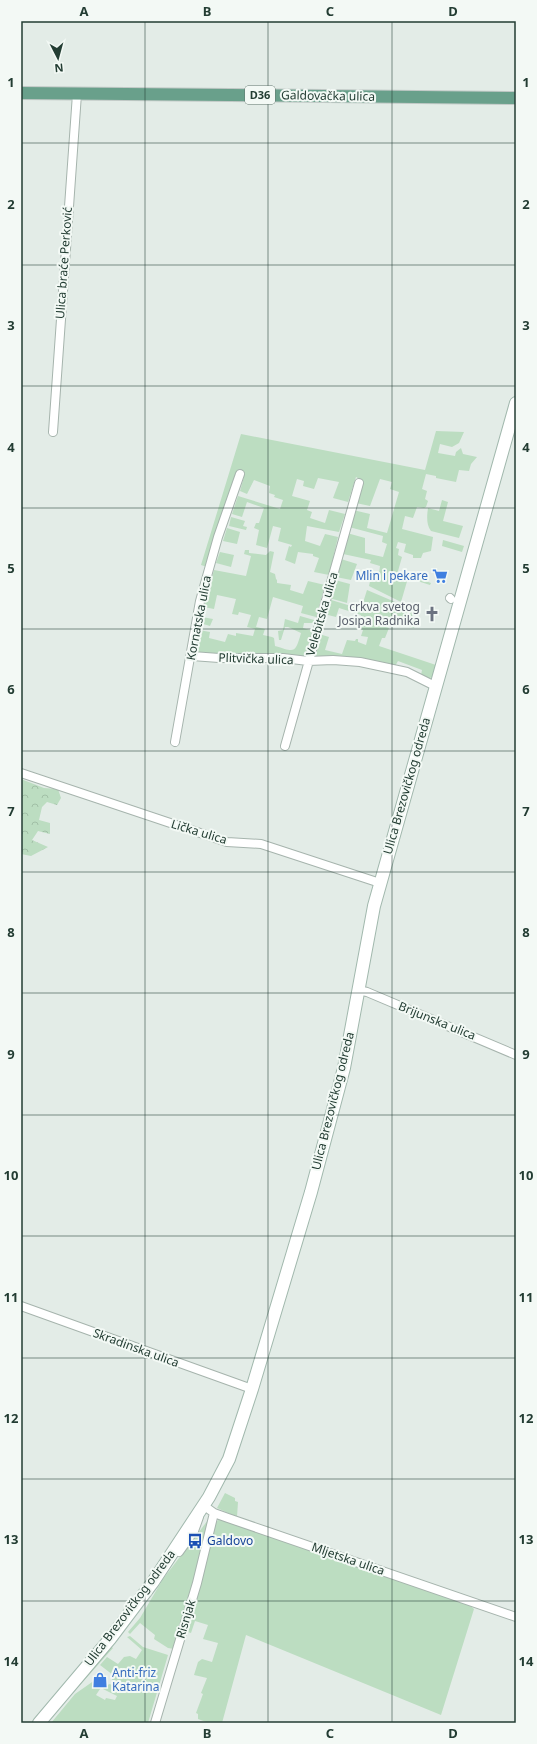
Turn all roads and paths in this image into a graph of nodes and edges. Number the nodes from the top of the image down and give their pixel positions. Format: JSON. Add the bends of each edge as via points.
{"nodes":[{"id":1,"x":21,"y":93,"type":"edge"},
{"id":2,"x":77,"y":94,"type":"junction"},
{"id":3,"x":516,"y":98,"type":"edge"},
{"id":4,"x":516,"y":403,"type":"edge"},
{"id":5,"x":53,"y":432,"type":"dead end"},
{"id":6,"x":240,"y":474,"type":"dead end"},
{"id":7,"x":359,"y":483,"type":"dead end"},
{"id":8,"x":192,"y":656,"type":"junction"},
{"id":9,"x":308,"y":661,"type":"junction"},
{"id":10,"x":435,"y":686,"type":"junction"},
{"id":11,"x":175,"y":742,"type":"dead end"},
{"id":12,"x":285,"y":746,"type":"dead end"},
{"id":13,"x":21,"y":773,"type":"edge"},
{"id":14,"x":380,"y":883,"type":"junction"},
{"id":15,"x":358,"y":990,"type":"junction"},
{"id":16,"x":516,"y":1055,"type":"edge"},
{"id":17,"x":21,"y":1306,"type":"edge"},
{"id":18,"x":252,"y":1389,"type":"junction"},
{"id":19,"x":202,"y":1508,"type":"junction"},
{"id":20,"x":214,"y":1513,"type":"junction"},
{"id":21,"x":516,"y":1617,"type":"edge"},
{"id":22,"x":39,"y":1723,"type":"edge"},
{"id":23,"x":155,"y":1723,"type":"edge"}],
"edges":[{"from":1,"to":2,"type":"main road","name":"Galdovačka ulica","number":"D36"},
{"from":2,"to":3,"type":"main road","name":"Galdovačka ulica","number":"D36"},
{"from":2,"to":5,"type":"street","name":"Ulica braće Perković"},
{"from":4,"to":10,"type":"main road","name":"Ulica Brezovičkog odreda"},
{"from":6,"to":8,"type":"street","name":"Kornatska ulica","via":[[218,537],[200,601]]},
{"from":7,"to":9,"type":"street","name":"Velebitska ulica"},
{"from":8,"to":9,"type":"street","name":"Plitvička ulica"},
{"from":8,"to":11,"type":"street","name":"Kornatska ulica"},
{"from":9,"to":10,"type":"street","name":"Plitvička ulica","via":[[333,660],[387,667],[407,672]]},
{"from":9,"to":12,"type":"street","name":"Velebitska ulica"},
{"from":10,"to":14,"type":"main road","name":"Ulica Brezovičkog odreda"},
{"from":13,"to":14,"type":"street","name":"Lička ulica","via":[[227,842],[262,844]]},
{"from":14,"to":15,"type":"main road","name":"Ulica Brezovičkog odreda"},
{"from":15,"to":16,"type":"street","name":"Brijunska ulica"},
{"from":15,"to":18,"type":"main road","name":"Ulica Brezovičkog odreda","via":[[344,1068]]},
{"from":17,"to":18,"type":"street","name":"Skradinska ulica"},
{"from":18,"to":19,"type":"main road","name":"Ulica Brezovičkog odreda","via":[[229,1459]]},
{"from":19,"to":20,"type":"street","name":"Mljetska ulica"},
{"from":19,"to":22,"type":"main road","name":"Ulica Brezovičkog odreda","via":[[110,1639]]},
{"from":20,"to":21,"type":"street","name":"Mljetska ulica"},
{"from":20,"to":23,"type":"street","name":"Risnjak","via":[[196,1589]]}]}
